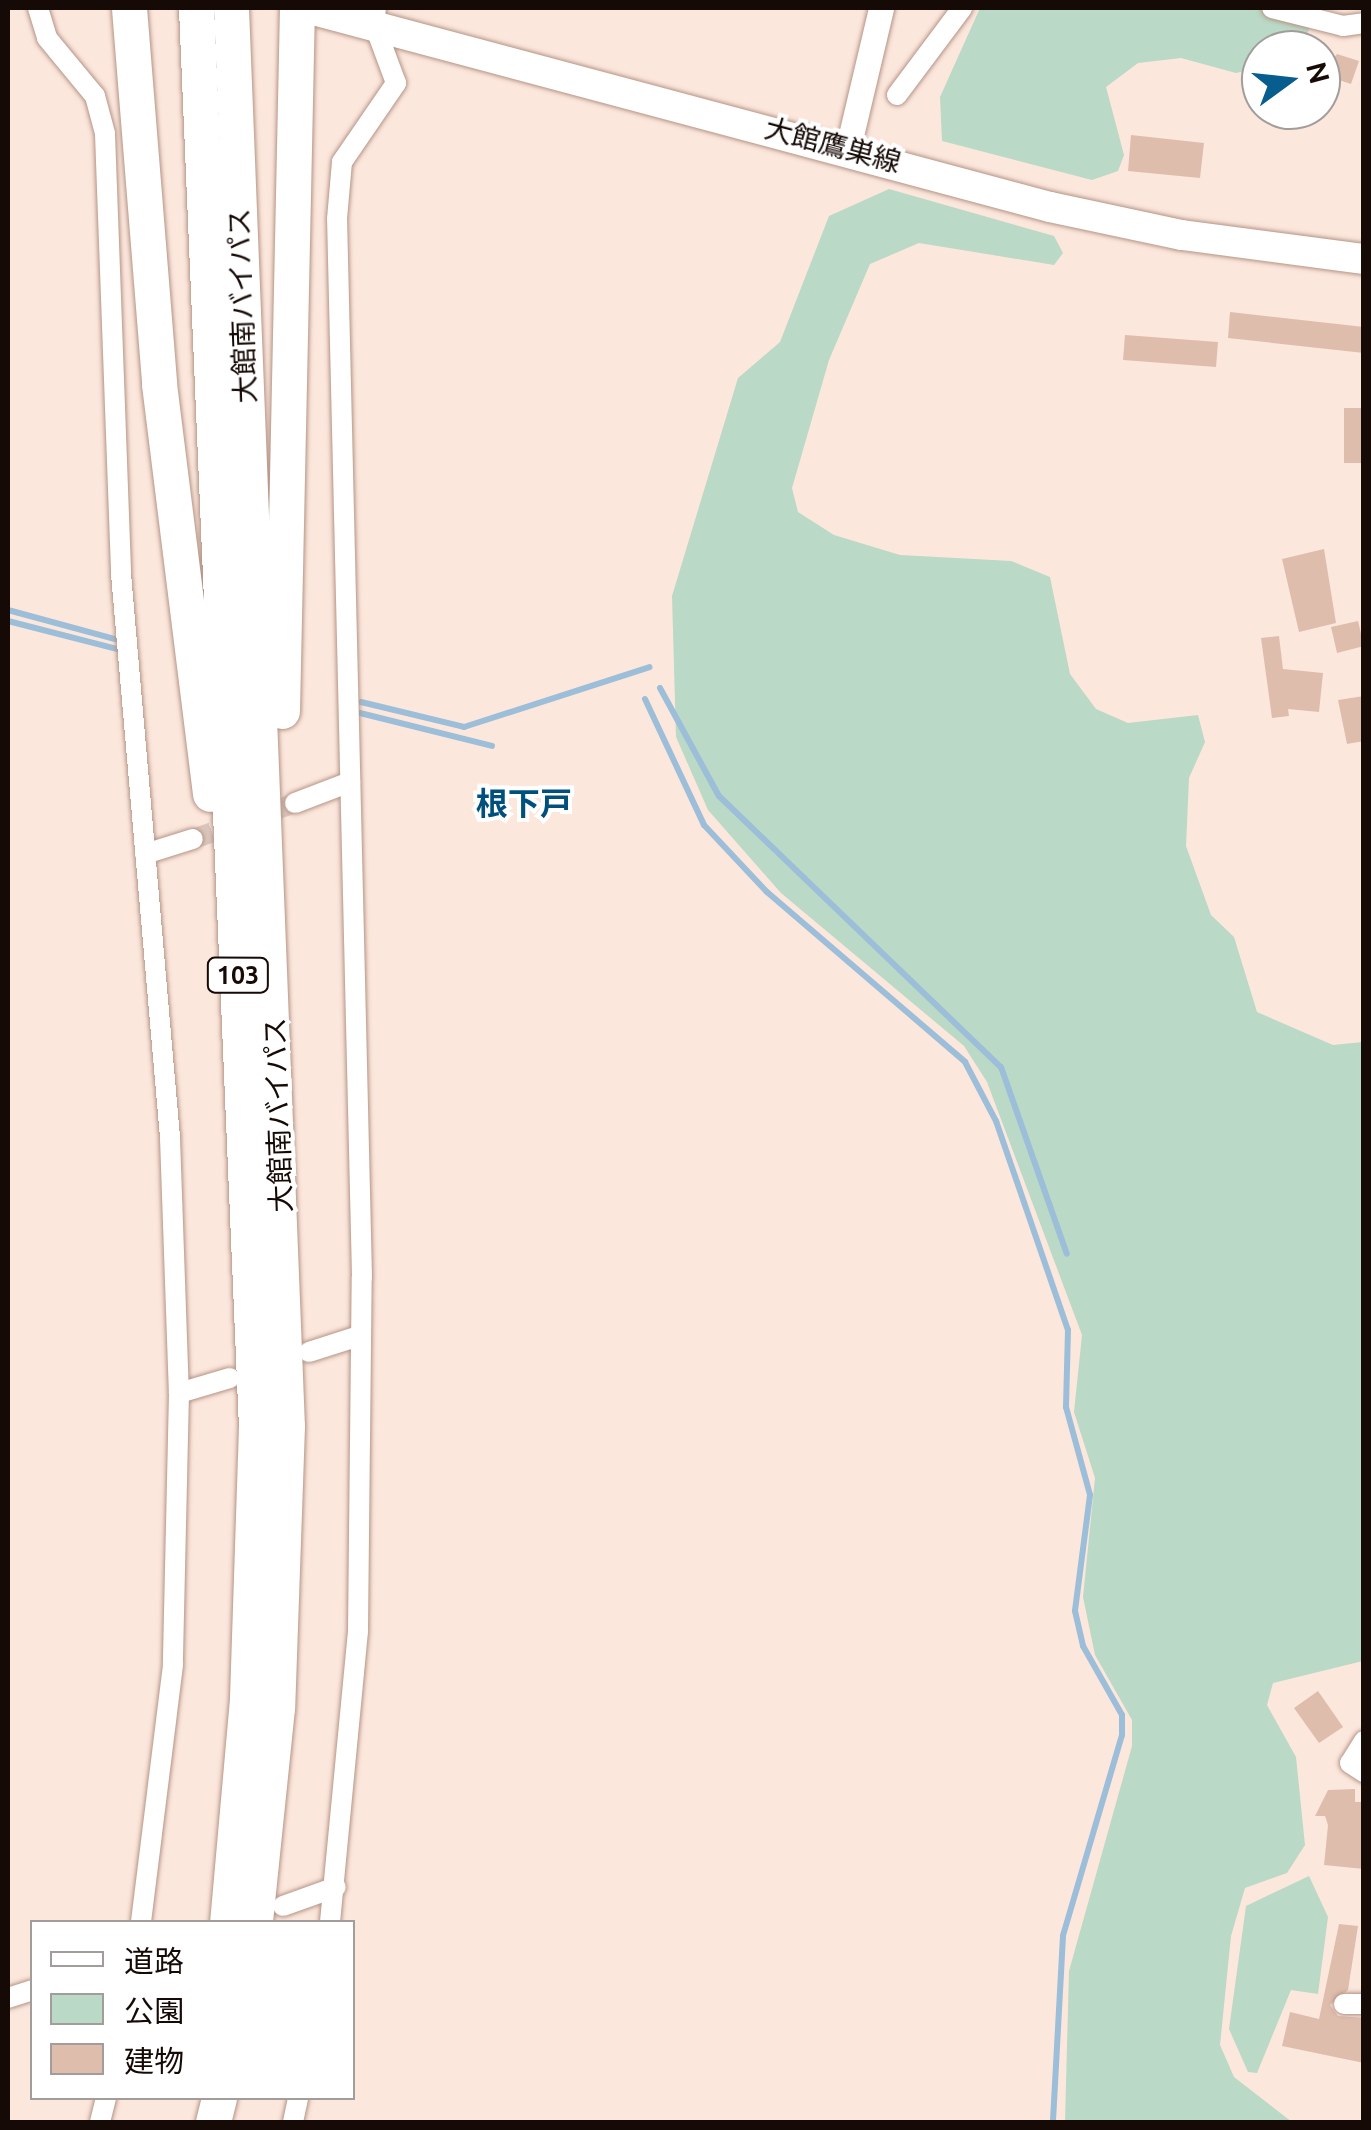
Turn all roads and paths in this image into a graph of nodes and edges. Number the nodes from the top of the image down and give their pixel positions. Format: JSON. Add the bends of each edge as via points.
{"nodes":[{"id":1,"x":38,"y":8,"type":"edge"},
{"id":2,"x":129,"y":8,"type":"edge"},
{"id":3,"x":297,"y":8,"type":"edge"},
{"id":4,"x":306,"y":8,"type":"edge"},
{"id":5,"x":881,"y":8,"type":"edge"},
{"id":6,"x":962,"y":8,"type":"edge"},
{"id":7,"x":1272,"y":8,"type":"edge"},
{"id":8,"x":375,"y":16,"type":"edge"},
{"id":9,"x":214,"y":18,"type":"edge"},
{"id":10,"x":1364,"y":23,"type":"edge"},
{"id":11,"x":897,"y":95,"type":"dead end"},
{"id":12,"x":848,"y":148,"type":"junction"},
{"id":13,"x":1364,"y":259,"type":"edge"},
{"id":14,"x":350,"y":782,"type":"junction"},
{"id":15,"x":296,"y":804,"type":"tunnel mouth"},
{"id":16,"x":194,"y":838,"type":"tunnel mouth"},
{"id":17,"x":145,"y":854,"type":"junction"},
{"id":18,"x":244,"y":1108,"type":"junction"},
{"id":19,"x":282,"y":1182,"type":"junction"},
{"id":20,"x":360,"y":1336,"type":"junction"},
{"id":21,"x":310,"y":1352,"type":"dead end"},
{"id":22,"x":230,"y":1378,"type":"dead end"},
{"id":23,"x":178,"y":1393,"type":"junction"},
{"id":24,"x":1364,"y":1742,"type":"edge"},
{"id":25,"x":1364,"y":1772,"type":"edge"},
{"id":26,"x":336,"y":1887,"type":"junction"},
{"id":27,"x":269,"y":1914,"type":"edge"},
{"id":28,"x":141,"y":1920,"type":"edge"},
{"id":29,"x":228,"y":1920,"type":"edge"},
{"id":30,"x":330,"y":1920,"type":"edge"}],
"edges":[{"from":1,"to":17,"type":"street","via":[[47,38],[95,96],[105,134],[121,574]]},
{"from":2,"to":18,"type":"highway","via":[[159,384]]},
{"from":3,"to":19,"type":"highway","via":[[279,793]]},
{"from":4,"to":8,"type":"main road","name":"大館鷹巣線"},
{"from":5,"to":12,"type":"street"},
{"from":6,"to":11,"type":"street"},
{"from":7,"to":10,"type":"street","via":[[1343,26]]},
{"from":8,"to":12,"type":"main road","name":"大館鷹巣線"},
{"from":8,"to":14,"type":"street","via":[[396,83],[351,143],[338,185]]},
{"from":9,"to":18,"type":"highway","name":"大館南バイパス","number":"103"},
{"from":9,"to":19,"type":"highway","name":"大館南バイパス","number":"103"},
{"from":12,"to":13,"type":"main road","name":"大館鷹巣線","via":[[1144,227]]},
{"from":14,"to":15,"type":"street"},
{"from":14,"to":20,"type":"street"},
{"from":16,"to":17,"type":"street"},
{"from":17,"to":23,"type":"street","via":[[170,1138]]},
{"from":18,"to":29,"type":"highway","name":"大館南バイパス","number":"103","via":[[254,1567]]},
{"from":19,"to":27,"type":"highway","name":"大館南バイパス","number":"103","via":[[284,1568]]},
{"from":20,"to":21,"type":"street"},
{"from":20,"to":26,"type":"street","via":[[358,1632]]},
{"from":22,"to":23,"type":"street"},
{"from":23,"to":28,"type":"street","via":[[173,1665]]},
{"from":24,"to":25,"type":"street","via":[[1350,1763]]},
{"from":26,"to":27,"type":"street"},
{"from":26,"to":30,"type":"street"}]}
